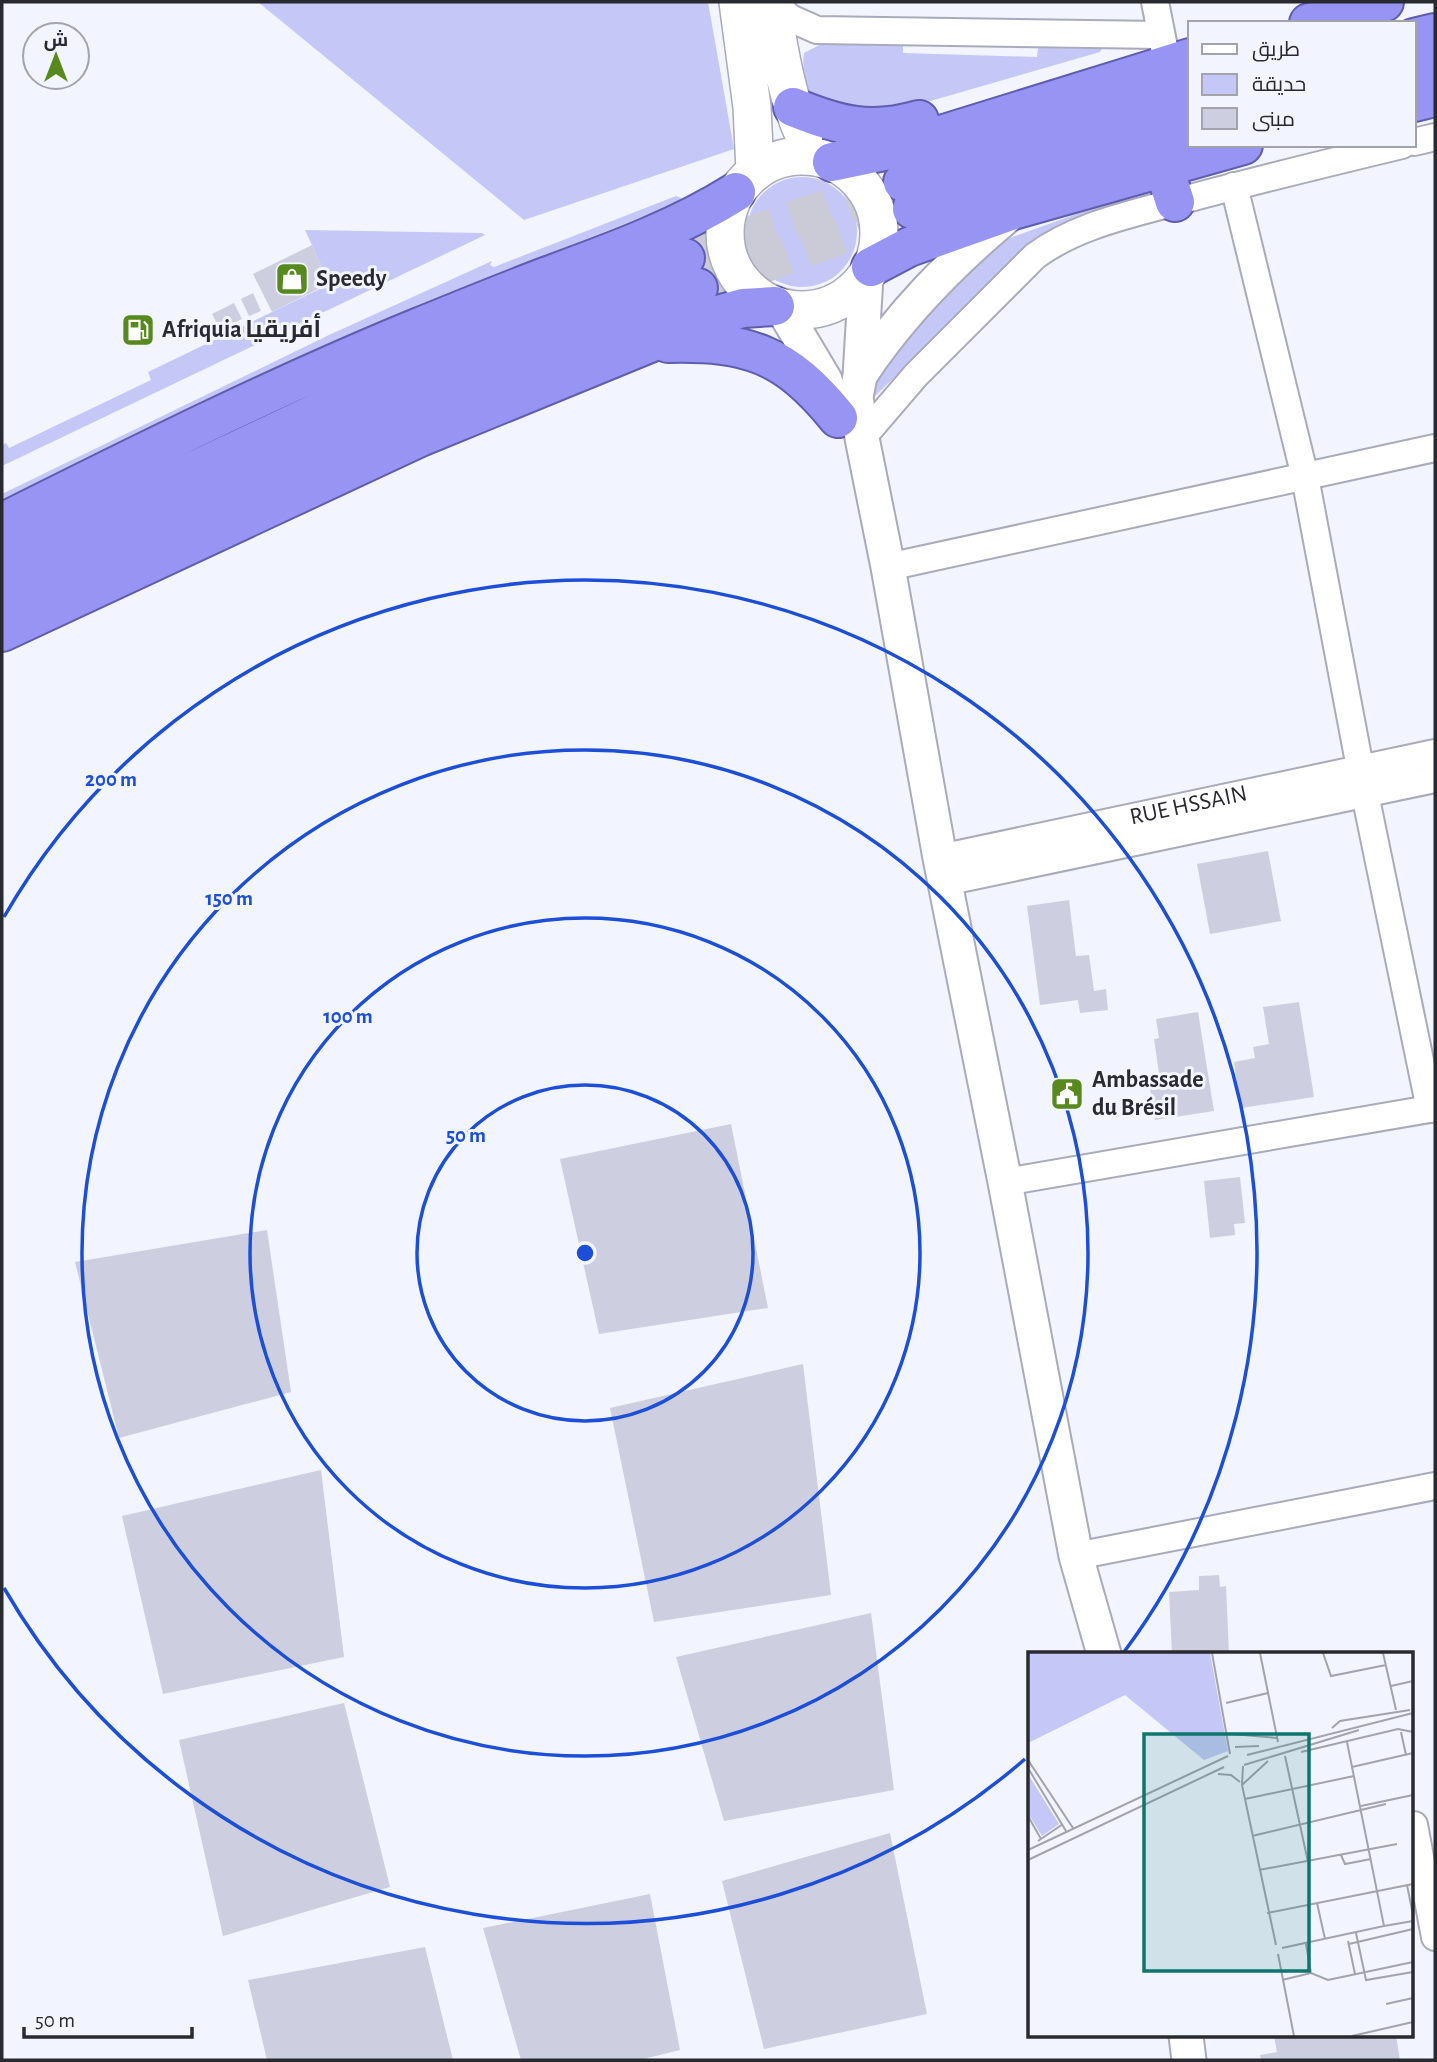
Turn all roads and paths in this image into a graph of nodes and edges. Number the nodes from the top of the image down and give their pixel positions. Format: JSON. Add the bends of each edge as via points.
{"nodes":[{"id":1,"x":738,"y":2,"type":"edge"},
{"id":2,"x":772,"y":2,"type":"edge"},
{"id":3,"x":1155,"y":2,"type":"edge"},
{"id":4,"x":1384,"y":2,"type":"edge"},
{"id":5,"x":1316,"y":21,"type":"edge"},
{"id":6,"x":817,"y":30,"type":"junction"},
{"id":7,"x":1435,"y":33,"type":"edge"},
{"id":8,"x":1416,"y":38,"type":"edge"},
{"id":9,"x":1177,"y":63,"type":"edge"},
{"id":10,"x":1435,"y":66,"type":"edge"},
{"id":11,"x":783,"y":67,"type":"junction"},
{"id":12,"x":1416,"y":71,"type":"edge"},
{"id":13,"x":1435,"y":97,"type":"edge"},
{"id":14,"x":1416,"y":102,"type":"edge"},
{"id":15,"x":793,"y":107,"type":"junction"},
{"id":16,"x":1024,"y":109,"type":"junction"},
{"id":17,"x":1188,"y":127,"type":"edge"},
{"id":18,"x":1435,"y":137,"type":"edge"},
{"id":19,"x":1416,"y":142,"type":"edge"},
{"id":20,"x":1238,"y":147,"type":"edge"},
{"id":21,"x":1394,"y":147,"type":"edge"},
{"id":22,"x":824,"y":160,"type":"junction"},
{"id":23,"x":746,"y":181,"type":"junction"},
{"id":24,"x":1169,"y":185,"type":"junction"},
{"id":25,"x":1234,"y":186,"type":"junction"},
{"id":26,"x":1013,"y":211,"type":"junction"},
{"id":27,"x":869,"y":272,"type":"junction"},
{"id":28,"x":778,"y":307,"type":"junction"},
{"id":29,"x":645,"y":343,"type":"junction"},
{"id":30,"x":860,"y":376,"type":"junction"},
{"id":31,"x":850,"y":428,"type":"junction"},
{"id":32,"x":1435,"y":448,"type":"edge"},
{"id":33,"x":1305,"y":477,"type":"junction"},
{"id":34,"x":2,"y":523,"type":"edge"},
{"id":35,"x":2,"y":561,"type":"edge"},
{"id":36,"x":888,"y":567,"type":"junction"},
{"id":37,"x":2,"y":600,"type":"edge"},
{"id":38,"x":2,"y":632,"type":"edge"},
{"id":39,"x":1435,"y":753,"type":"edge"},
{"id":40,"x":1435,"y":779,"type":"edge"},
{"id":41,"x":1363,"y":782,"type":"junction"},
{"id":42,"x":942,"y":870,"type":"junction"},
{"id":43,"x":1432,"y":1108,"type":"edge"},
{"id":44,"x":1005,"y":1182,"type":"junction"},
{"id":45,"x":1435,"y":1486,"type":"edge"},
{"id":46,"x":1076,"y":1556,"type":"junction"},
{"id":47,"x":1103,"y":1652,"type":"edge"},
{"id":48,"x":1420,"y":1823,"type":"edge"},
{"id":49,"x":1435,"y":1937,"type":"edge"},
{"id":50,"x":1186,"y":2038,"type":"edge"},
{"id":51,"x":1189,"y":2060,"type":"edge"}],
"edges":[{"from":1,"to":23,"type":"main road","via":[[752,107]]},
{"from":2,"to":6,"type":"street","via":[[790,18]]},
{"from":2,"to":11,"type":"main road"},
{"from":3,"to":9,"type":"street"},
{"from":4,"to":5,"type":"highway"},
{"from":6,"to":9,"type":"street"},
{"from":6,"to":11,"type":"street","via":[[795,45]]},
{"from":7,"to":8,"type":"highway"},
{"from":9,"to":16,"type":"highway"},
{"from":9,"to":17,"type":"highway","via":[[907,195]]},
{"from":10,"to":12,"type":"highway"},
{"from":11,"to":15,"type":"main road"},
{"from":13,"to":14,"type":"highway"},
{"from":15,"to":16,"type":"highway","via":[[828,121],[866,128],[904,125],[973,106]]},
{"from":15,"to":22,"type":"main road"},
{"from":16,"to":22,"type":"highway","via":[[899,148]]},
{"from":18,"to":19,"type":"street"},
{"from":20,"to":24,"type":"highway"},
{"from":21,"to":25,"type":"street"},
{"from":22,"to":23,"type":"main road","via":[[784,158]]},
{"from":22,"to":27,"type":"main road","via":[[850,173],[874,206],[878,247]]},
{"from":23,"to":28,"type":"main road","via":[[728,209],[725,248],[743,284]]},
{"from":23,"to":34,"type":"highway","via":[[685,222],[351,356]]},
{"from":24,"to":25,"type":"street"},
{"from":24,"to":26,"type":"highway"},
{"from":24,"to":31,"type":"street","via":[[1055,241],[1035,256],[916,375]]},
{"from":25,"to":33,"type":"street"},
{"from":26,"to":27,"type":"highway","via":[[909,247]]},
{"from":26,"to":30,"type":"street","via":[[923,293]]},
{"from":27,"to":28,"type":"main road","via":[[837,302],[800,311]]},
{"from":27,"to":30,"type":"street"},
{"from":28,"to":29,"type":"highway","via":[[743,308]]},
{"from":28,"to":31,"type":"street"},
{"from":29,"to":31,"type":"highway","via":[[724,343],[764,354],[817,393]]},
{"from":29,"to":38,"type":"highway","via":[[420,437]]},
{"from":30,"to":31,"type":"street"},
{"from":31,"to":36,"type":"street"},
{"from":32,"to":33,"type":"street"},
{"from":33,"to":36,"type":"street"},
{"from":33,"to":41,"type":"street"},
{"from":35,"to":37,"type":"highway","via":[[391,378],[692,273]]},
{"from":36,"to":42,"type":"street"},
{"from":39,"to":41,"type":"street","name":"RUE HSSAIN"},
{"from":40,"to":41,"type":"street","name":"RUE HSSAIN"},
{"from":41,"to":42,"type":"street","name":"RUE HSSAIN"},
{"from":41,"to":43,"type":"street"},
{"from":42,"to":44,"type":"street"},
{"from":43,"to":44,"type":"street"},
{"from":44,"to":46,"type":"street"},
{"from":45,"to":46,"type":"street"},
{"from":46,"to":47,"type":"street"},
{"from":48,"to":49,"type":"street"},
{"from":50,"to":51,"type":"street"}]}
